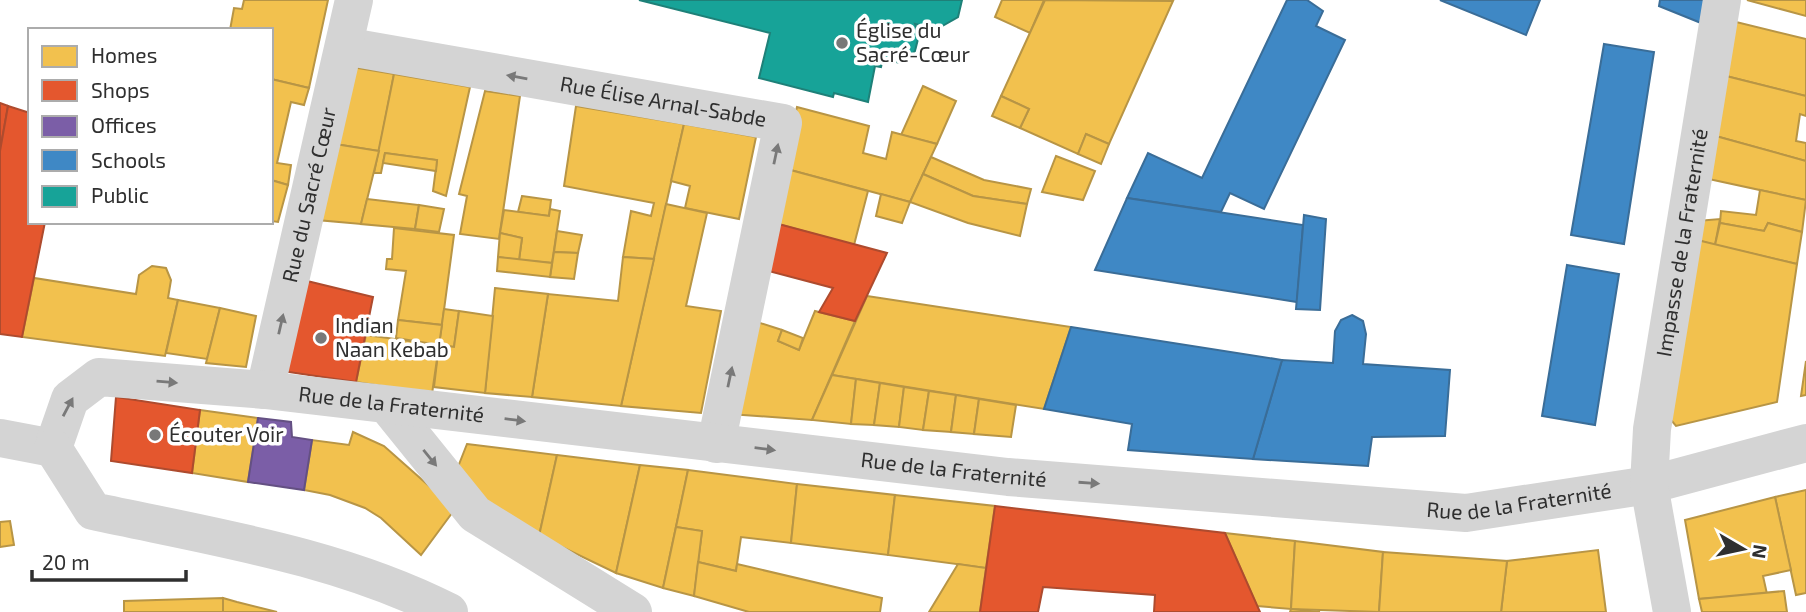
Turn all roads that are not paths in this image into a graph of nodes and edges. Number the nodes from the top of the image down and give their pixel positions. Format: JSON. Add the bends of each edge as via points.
{"nodes":[{"id":1,"x":354,"y":0,"type":"edge"},
{"id":2,"x":1722,"y":0,"type":"edge"},
{"id":3,"x":344,"y":46,"type":"junction"},
{"id":4,"x":265,"y":390,"type":"junction"},
{"id":5,"x":387,"y":405,"type":"junction"},
{"id":6,"x":0,"y":438,"type":"edge"},
{"id":7,"x":1806,"y":443,"type":"edge"},
{"id":8,"x":716,"y":444,"type":"junction"},
{"id":9,"x":53,"y":448,"type":"junction"},
{"id":10,"x":1649,"y":485,"type":"junction"},
{"id":11,"x":449,"y":612,"type":"edge"},
{"id":12,"x":633,"y":612,"type":"edge"},
{"id":13,"x":1672,"y":612,"type":"edge"}],
"edges":[{"from":1,"to":3,"type":"street","name":"Rue du Sacré Cœur"},
{"from":2,"to":10,"type":"street","name":"Impasse de la Fraternité","via":[[1651,429]]},
{"from":4,"to":3,"type":"street","name":"Rue du Sacré Cœur","one_way":true},
{"from":8,"to":3,"type":"street","name":"Rue Élise Arnal-Sabde","one_way":true,"via":[[783,123]]},
{"from":4,"to":5,"type":"street","name":"Rue de la Fraternité"},
{"from":9,"to":4,"type":"street","name":"Rue de la Fraternité","one_way":true,"via":[[71,399],[99,377]]},
{"from":5,"to":8,"type":"street","name":"Rue de la Fraternité","one_way":true},
{"from":5,"to":12,"type":"street","one_way":true,"via":[[475,514]]},
{"from":6,"to":9,"type":"street"},
{"from":7,"to":10,"type":"street","name":"Rue de la Fraternité"},
{"from":8,"to":10,"type":"street","name":"Rue de la Fraternité","one_way":true,"via":[[1008,477],[1466,513]]},
{"from":9,"to":11,"type":"street","via":[[93,511],[344,568]]},
{"from":10,"to":13,"type":"street","name":"Impasse de la Fraternité"}]}
